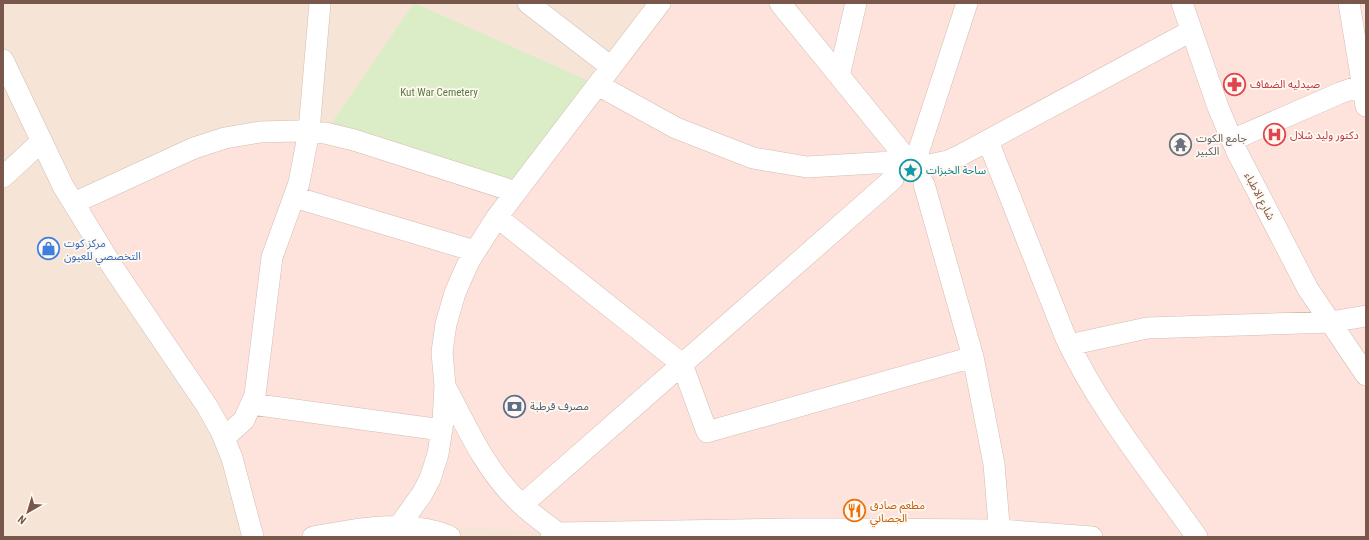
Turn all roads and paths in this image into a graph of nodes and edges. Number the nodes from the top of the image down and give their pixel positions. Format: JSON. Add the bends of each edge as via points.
{"nodes":[{"id":1,"x":320,"y":3,"type":"edge"},
{"id":2,"x":528,"y":3,"type":"edge"},
{"id":3,"x":660,"y":3,"type":"edge"},
{"id":4,"x":780,"y":3,"type":"edge"},
{"id":5,"x":856,"y":3,"type":"edge"},
{"id":6,"x":967,"y":3,"type":"edge"},
{"id":7,"x":1182,"y":3,"type":"edge"},
{"id":8,"x":1349,"y":3,"type":"edge"},
{"id":9,"x":1191,"y":31,"type":"junction"},
{"id":10,"x":3,"y":60,"type":"edge"},
{"id":11,"x":611,"y":67,"type":"junction"},
{"id":12,"x":839,"y":76,"type":"junction"},
{"id":13,"x":1365,"y":84,"type":"edge"},
{"id":14,"x":598,"y":85,"type":"junction"},
{"id":15,"x":1366,"y":106,"type":"edge"},
{"id":16,"x":309,"y":132,"type":"junction"},
{"id":17,"x":1232,"y":140,"type":"junction"},
{"id":18,"x":42,"y":141,"type":"junction"},
{"id":19,"x":988,"y":141,"type":"junction"},
{"id":20,"x":910,"y":166,"type":"junction"},
{"id":21,"x":3,"y":177,"type":"edge"},
{"id":22,"x":516,"y":192,"type":"junction"},
{"id":23,"x":294,"y":197,"type":"junction"},
{"id":24,"x":74,"y":203,"type":"junction"},
{"id":25,"x":497,"y":217,"type":"junction"},
{"id":26,"x":475,"y":251,"type":"junction"},
{"id":27,"x":1366,"y":316,"type":"edge"},
{"id":28,"x":1331,"y":322,"type":"junction"},
{"id":29,"x":1069,"y":345,"type":"junction"},
{"id":30,"x":973,"y":356,"type":"junction"},
{"id":31,"x":682,"y":364,"type":"junction"},
{"id":32,"x":1366,"y":375,"type":"edge"},
{"id":33,"x":445,"y":386,"type":"junction"},
{"id":34,"x":251,"y":404,"type":"junction"},
{"id":35,"x":442,"y":430,"type":"junction"},
{"id":36,"x":224,"y":438,"type":"junction"},
{"id":37,"x":522,"y":505,"type":"junction"},
{"id":38,"x":398,"y":526,"type":"junction"},
{"id":39,"x":748,"y":533,"type":"edge"},
{"id":40,"x":1000,"y":534,"type":"edge"},
{"id":41,"x":554,"y":535,"type":"edge"},
{"id":42,"x":253,"y":537,"type":"edge"},
{"id":43,"x":312,"y":537,"type":"edge"},
{"id":44,"x":450,"y":537,"type":"edge"},
{"id":45,"x":1092,"y":537,"type":"edge"},
{"id":46,"x":1197,"y":537,"type":"edge"}],
"edges":[{"from":1,"to":16,"type":"street"},
{"from":2,"to":11,"type":"street"},
{"from":3,"to":11,"type":"street"},
{"from":4,"to":12,"type":"street"},
{"from":5,"to":12,"type":"street"},
{"from":6,"to":20,"type":"street"},
{"from":7,"to":9,"type":"street","name":"شارع الاطباء"},
{"from":8,"to":13,"type":"street"},
{"from":9,"to":17,"type":"street","name":"شارع الاطباء"},
{"from":9,"to":19,"type":"street"},
{"from":10,"to":18,"type":"street"},
{"from":11,"to":14,"type":"street"},
{"from":12,"to":20,"type":"street"},
{"from":13,"to":15,"type":"street"},
{"from":13,"to":17,"type":"street"},
{"from":14,"to":20,"type":"street","via":[[676,128],[753,158],[807,167]]},
{"from":14,"to":22,"type":"street"},
{"from":16,"to":22,"type":"street","via":[[354,140]]},
{"from":16,"to":23,"type":"street"},
{"from":16,"to":24,"type":"street","via":[[260,132],[225,138],[194,148]]},
{"from":17,"to":28,"type":"street","name":"شارع الاطباء","via":[[1308,289]]},
{"from":18,"to":21,"type":"street"},
{"from":18,"to":24,"type":"street"},
{"from":19,"to":20,"type":"street","via":[[948,161]]},
{"from":19,"to":29,"type":"street"},
{"from":20,"to":30,"type":"street"},
{"from":20,"to":31,"type":"street"},
{"from":22,"to":25,"type":"street"},
{"from":23,"to":26,"type":"street"},
{"from":23,"to":34,"type":"street","via":[[272,257],[255,395]]},
{"from":24,"to":36,"type":"street","via":[[114,269],[207,406]]},
{"from":25,"to":26,"type":"street"},
{"from":25,"to":31,"type":"street"},
{"from":26,"to":33,"type":"street","via":[[455,293],[446,324],[442,352]]},
{"from":27,"to":28,"type":"street"},
{"from":28,"to":29,"type":"street","via":[[1147,328]]},
{"from":28,"to":32,"type":"street","name":"شارع الاطباء"},
{"from":29,"to":46,"type":"street","via":[[1110,416]]},
{"from":30,"to":31,"type":"street","via":[[707,432]]},
{"from":30,"to":40,"type":"street","via":[[994,464]]},
{"from":31,"to":37,"type":"street"},
{"from":33,"to":35,"type":"street"},
{"from":33,"to":37,"type":"street","via":[[488,464]]},
{"from":34,"to":35,"type":"street"},
{"from":34,"to":36,"type":"street","via":[[244,420]]},
{"from":35,"to":38,"type":"street","via":[[430,479]]},
{"from":36,"to":42,"type":"street","via":[[232,458]]},
{"from":37,"to":41,"type":"street"},
{"from":38,"to":43,"type":"street","via":[[382,526]]},
{"from":38,"to":44,"type":"street","via":[[442,532]]},
{"from":39,"to":40,"type":"street"},
{"from":39,"to":41,"type":"street"},
{"from":40,"to":45,"type":"street"}]}
